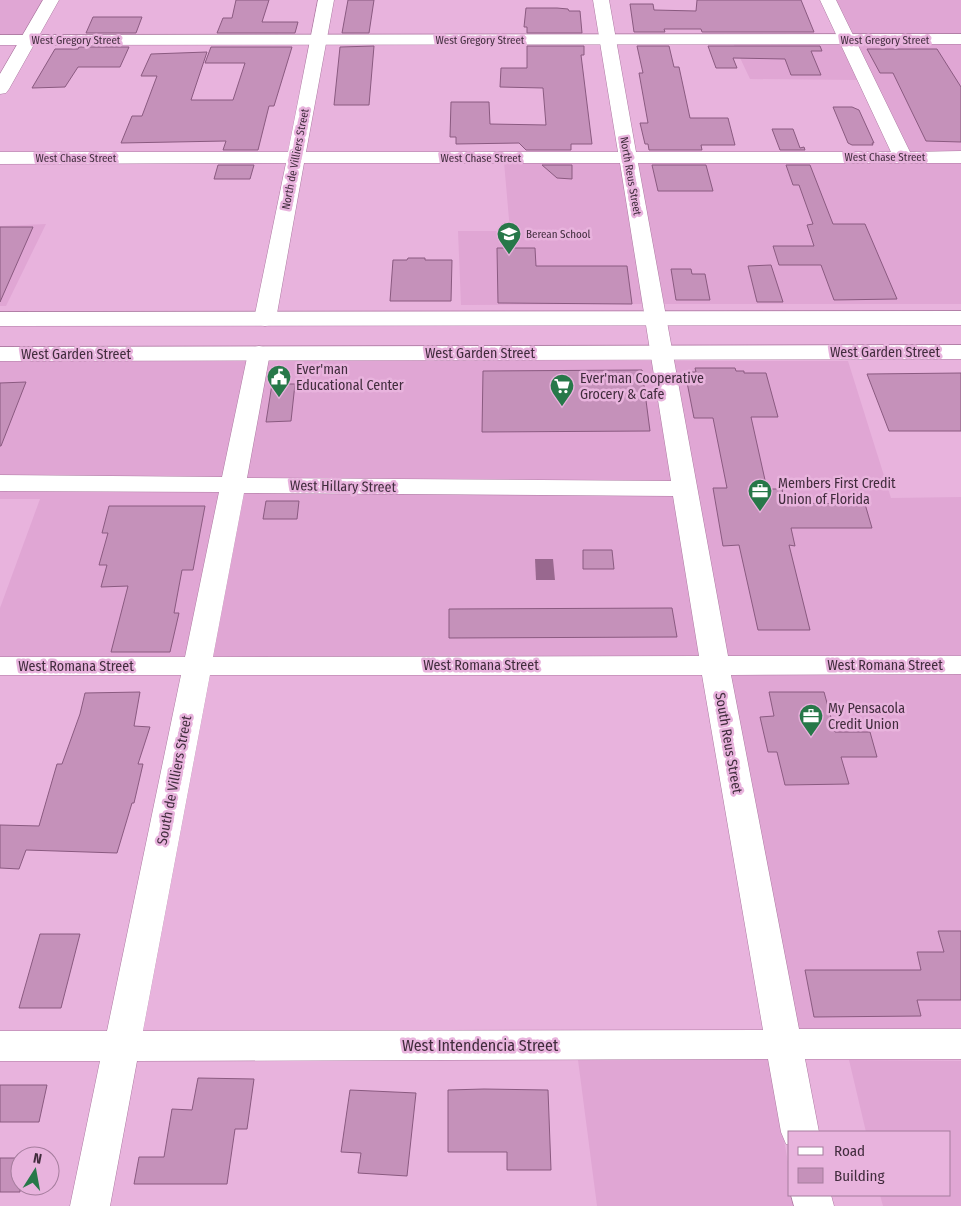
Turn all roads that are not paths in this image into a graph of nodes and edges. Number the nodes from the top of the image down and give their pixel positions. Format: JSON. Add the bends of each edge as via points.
{"nodes":[{"id":1,"x":51,"y":0,"type":"edge"},
{"id":2,"x":326,"y":0,"type":"edge"},
{"id":3,"x":601,"y":0,"type":"edge"},
{"id":4,"x":828,"y":0,"type":"edge"},
{"id":5,"x":961,"y":39,"type":"edge"},
{"id":6,"x":0,"y":40,"type":"edge"},
{"id":7,"x":28,"y":40,"type":"junction"},
{"id":8,"x":318,"y":40,"type":"junction"},
{"id":9,"x":608,"y":40,"type":"junction"},
{"id":10,"x":847,"y":40,"type":"junction"},
{"id":11,"x":0,"y":90,"type":"edge"},
{"id":12,"x":903,"y":157,"type":"junction"},
{"id":13,"x":961,"y":157,"type":"edge"},
{"id":14,"x":0,"y":158,"type":"edge"},
{"id":15,"x":296,"y":158,"type":"junction"},
{"id":16,"x":628,"y":158,"type":"junction"},
{"id":17,"x":297,"y":318,"type":"junction"},
{"id":18,"x":657,"y":318,"type":"junction"},
{"id":19,"x":961,"y":318,"type":"edge"},
{"id":20,"x":0,"y":319,"type":"edge"},
{"id":21,"x":265,"y":319,"type":"junction"},
{"id":22,"x":961,"y":352,"type":"edge"},
{"id":23,"x":259,"y":353,"type":"junction"},
{"id":24,"x":291,"y":353,"type":"junction"},
{"id":25,"x":662,"y":353,"type":"junction"},
{"id":26,"x":0,"y":354,"type":"edge"},
{"id":27,"x":0,"y":483,"type":"edge"},
{"id":28,"x":232,"y":485,"type":"junction"},
{"id":29,"x":686,"y":489,"type":"junction"},
{"id":30,"x":716,"y":665,"type":"junction"},
{"id":31,"x":961,"y":665,"type":"edge"},
{"id":32,"x":0,"y":666,"type":"edge"},
{"id":33,"x":196,"y":666,"type":"junction"},
{"id":34,"x":783,"y":1044,"type":"junction"},
{"id":35,"x":961,"y":1044,"type":"edge"},
{"id":36,"x":0,"y":1046,"type":"edge"},
{"id":37,"x":122,"y":1046,"type":"junction"},
{"id":38,"x":800,"y":1131,"type":"edge"},
{"id":39,"x":90,"y":1206,"type":"edge"}],
"edges":[{"from":1,"to":7,"type":"street"},
{"from":2,"to":8,"type":"street","name":"North de Villiers Street"},
{"from":3,"to":9,"type":"street","name":"North Reus Street"},
{"from":4,"to":10,"type":"street"},
{"from":5,"to":10,"type":"street","name":"West Gregory Street"},
{"from":6,"to":7,"type":"street","name":"West Gregory Street"},
{"from":7,"to":8,"type":"street","name":"West Gregory Street"},
{"from":7,"to":11,"type":"street"},
{"from":8,"to":9,"type":"street","name":"West Gregory Street"},
{"from":8,"to":15,"type":"street","name":"North de Villiers Street"},
{"from":9,"to":10,"type":"street","name":"West Gregory Street"},
{"from":9,"to":16,"type":"street","name":"North Reus Street"},
{"from":10,"to":12,"type":"street"},
{"from":12,"to":13,"type":"street","name":"West Chase Street"},
{"from":12,"to":16,"type":"street","name":"West Chase Street"},
{"from":14,"to":15,"type":"street","name":"West Chase Street"},
{"from":15,"to":16,"type":"street","name":"West Chase Street"},
{"from":15,"to":21,"type":"street","name":"North de Villiers Street"},
{"from":16,"to":18,"type":"street","name":"North Reus Street"},
{"from":17,"to":18,"type":"street"},
{"from":17,"to":21,"type":"street"},
{"from":17,"to":24,"type":"street"},
{"from":18,"to":19,"type":"street"},
{"from":18,"to":25,"type":"street","name":"North Reus Street"},
{"from":20,"to":21,"type":"street"},
{"from":21,"to":23,"type":"street","name":"North de Villiers Street"},
{"from":22,"to":25,"type":"street","name":"West Garden Street"},
{"from":23,"to":24,"type":"street","name":"West Garden Street"},
{"from":23,"to":26,"type":"street","name":"West Garden Street"},
{"from":23,"to":28,"type":"street","name":"South de Villiers Street"},
{"from":24,"to":25,"type":"street","name":"West Garden Street"},
{"from":25,"to":29,"type":"street","name":"South Reus Street"},
{"from":27,"to":28,"type":"street","name":"West Hillary Street"},
{"from":28,"to":29,"type":"street","name":"West Hillary Street"},
{"from":28,"to":33,"type":"street","name":"South de Villiers Street"},
{"from":29,"to":30,"type":"street","name":"South Reus Street"},
{"from":30,"to":31,"type":"street","name":"West Romana Street"},
{"from":30,"to":33,"type":"street","name":"West Romana Street"},
{"from":30,"to":34,"type":"street","name":"South Reus Street"},
{"from":32,"to":33,"type":"street","name":"West Romana Street"},
{"from":33,"to":37,"type":"street","name":"South de Villiers Street"},
{"from":34,"to":35,"type":"street","name":"West Intendencia Street"},
{"from":34,"to":37,"type":"street","name":"West Intendencia Street"},
{"from":34,"to":38,"type":"street","name":"South Reus Street"},
{"from":36,"to":37,"type":"street","name":"West Intendencia Street"},
{"from":37,"to":39,"type":"street","name":"South de Villiers Street"}]}
